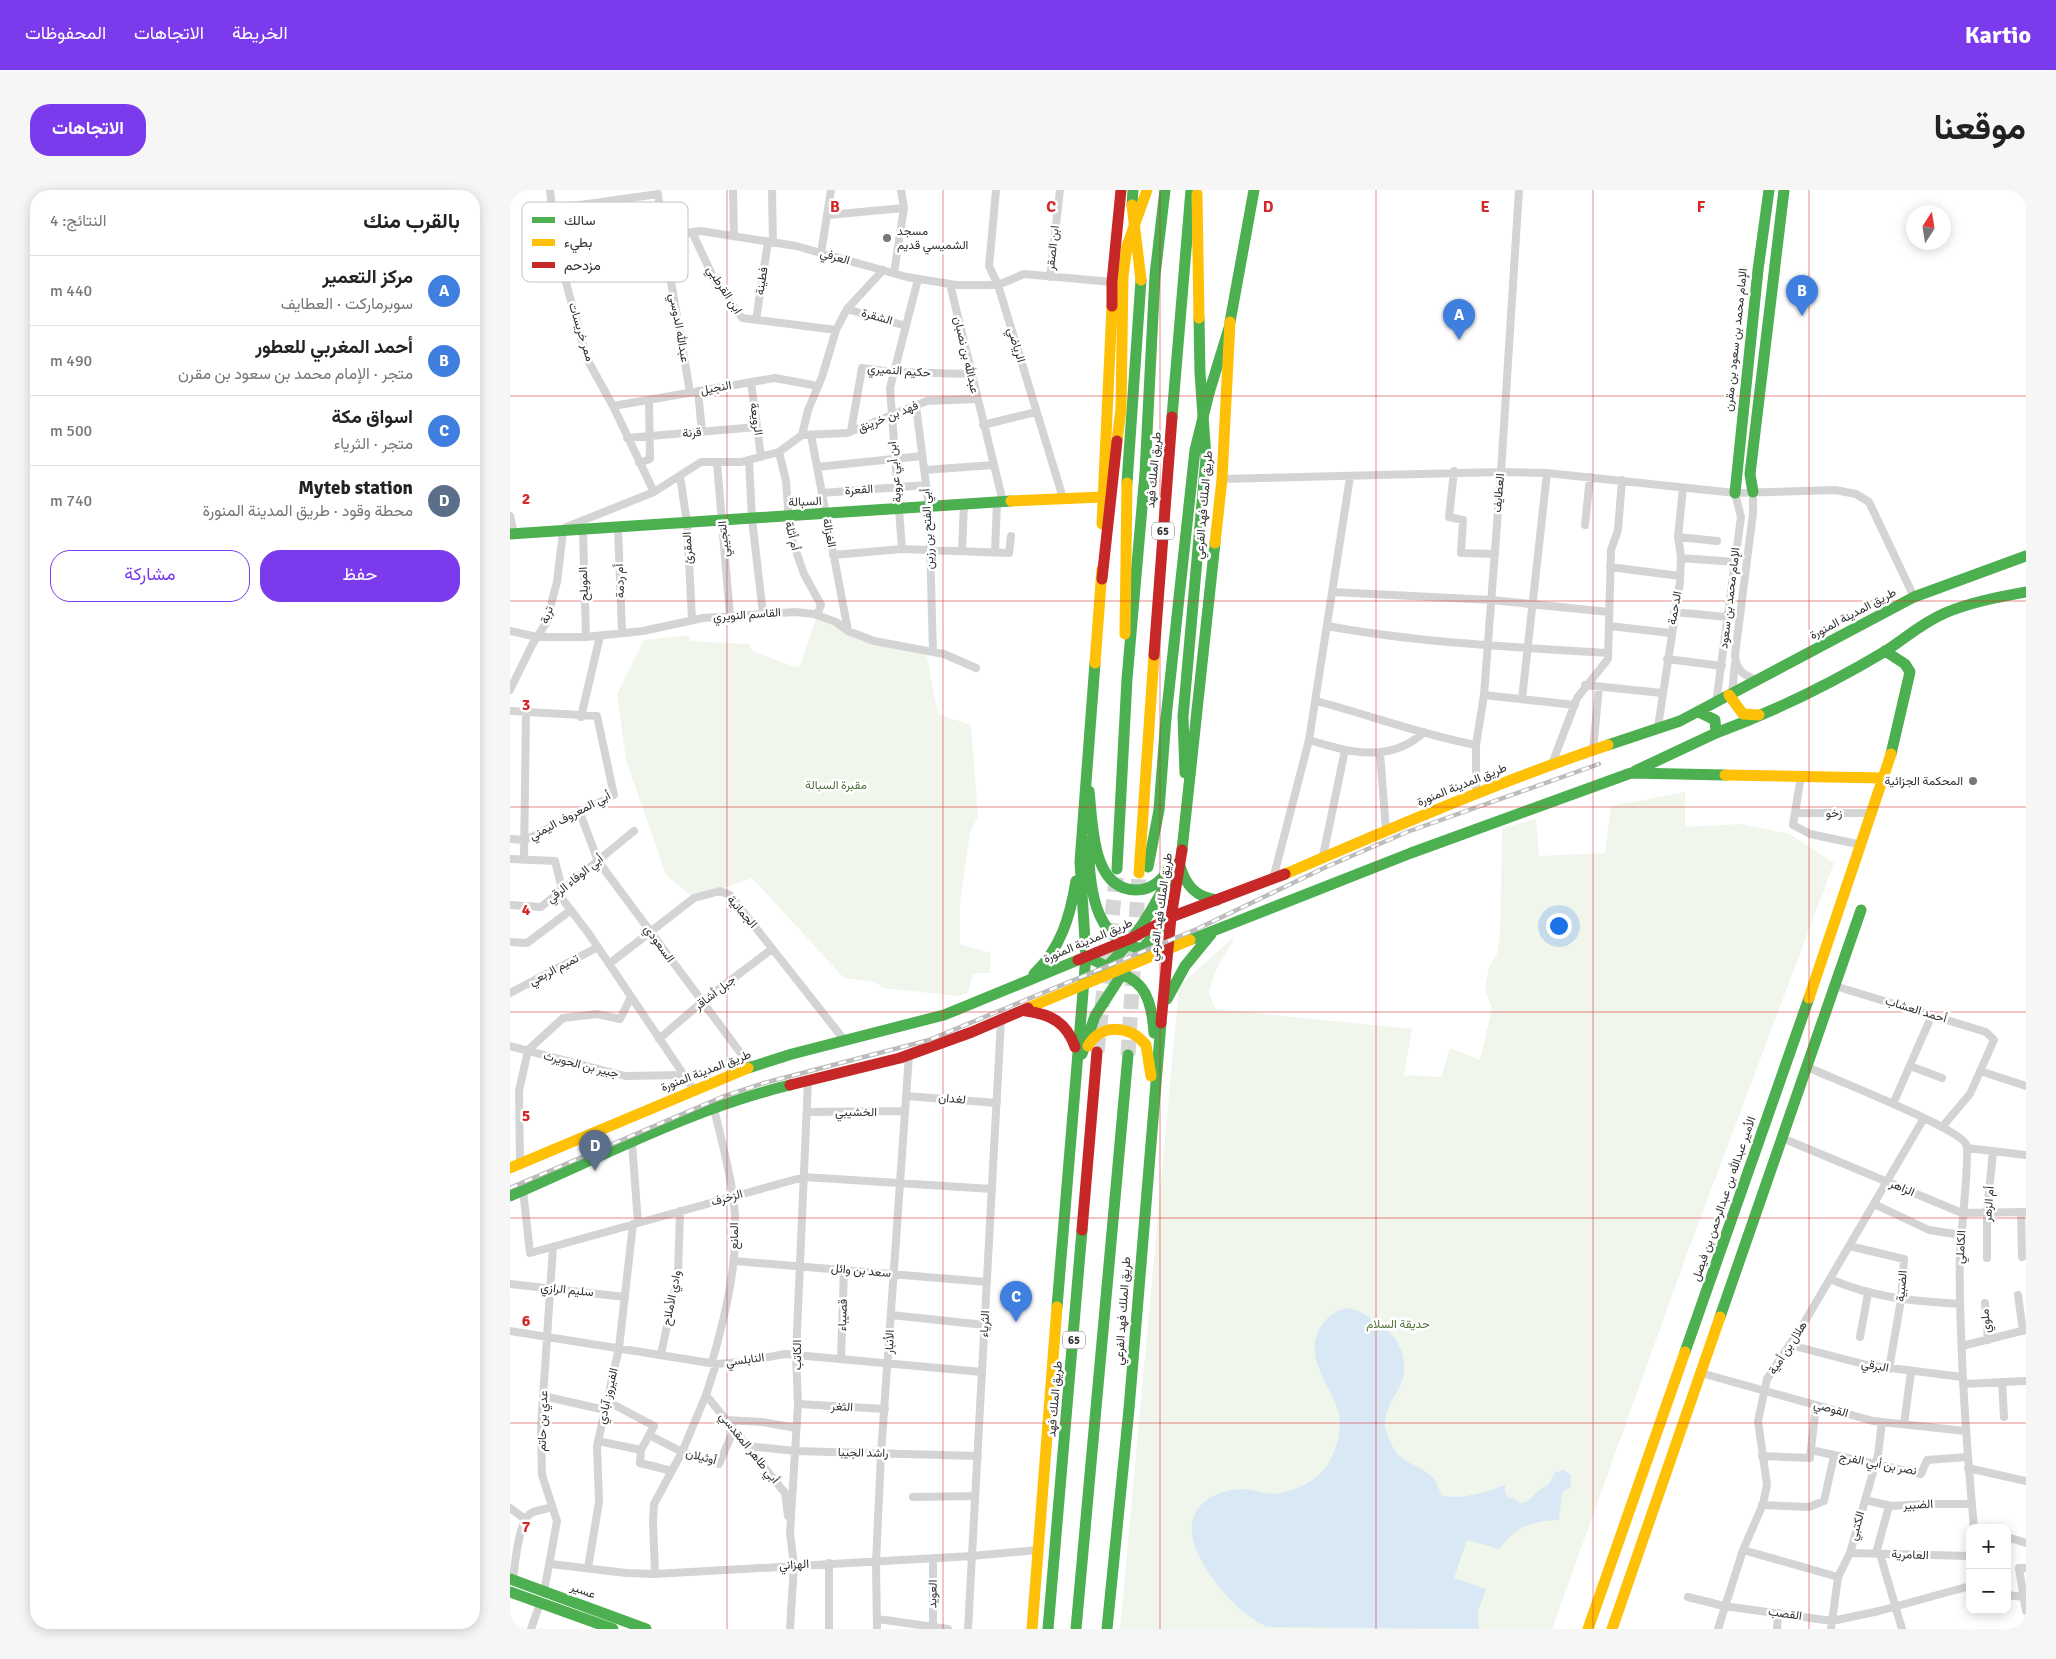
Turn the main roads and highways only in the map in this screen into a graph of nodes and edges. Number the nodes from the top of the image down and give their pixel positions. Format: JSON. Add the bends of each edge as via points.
{"nodes":[{"id":1,"x":1121,"y":190,"type":"edge"},
{"id":2,"x":1133,"y":190,"type":"edge"},
{"id":3,"x":1147,"y":190,"type":"edge"},
{"id":4,"x":1164,"y":190,"type":"edge"},
{"id":5,"x":1191,"y":190,"type":"edge"},
{"id":6,"x":1197,"y":190,"type":"edge"},
{"id":7,"x":1254,"y":190,"type":"edge"},
{"id":8,"x":1769,"y":190,"type":"edge"},
{"id":9,"x":1784,"y":190,"type":"edge"},
{"id":10,"x":1229,"y":328,"type":"junction"},
{"id":11,"x":1753,"y":492,"type":"road end"},
{"id":12,"x":1735,"y":493,"type":"road end"},
{"id":13,"x":1102,"y":497,"type":"junction"},
{"id":14,"x":512,"y":534,"type":"edge"},
{"id":15,"x":2026,"y":556,"type":"edge"},
{"id":16,"x":1102,"y":579,"type":"junction"},
{"id":17,"x":2026,"y":592,"type":"edge"},
{"id":18,"x":1884,"y":651,"type":"junction"},
{"id":19,"x":1127,"y":679,"type":"junction"},
{"id":20,"x":1730,"y":694,"type":"junction"},
{"id":21,"x":1699,"y":712,"type":"junction"},
{"id":22,"x":1762,"y":716,"type":"junction"},
{"id":23,"x":1716,"y":733,"type":"junction"},
{"id":24,"x":1086,"y":766,"type":"junction"},
{"id":25,"x":1631,"y":773,"type":"junction"},
{"id":26,"x":1883,"y":778,"type":"junction"},
{"id":27,"x":1186,"y":824,"type":"junction"},
{"id":28,"x":1080,"y":862,"type":"junction"},
{"id":29,"x":1180,"y":864,"type":"junction"},
{"id":30,"x":1117,"y":870,"type":"tunnel mouth"},
{"id":31,"x":1217,"y":900,"type":"junction"},
{"id":32,"x":1861,"y":910,"type":"dead end"},
{"id":33,"x":1171,"y":917,"type":"junction"},
{"id":34,"x":1214,"y":930,"type":"junction"},
{"id":35,"x":1128,"y":941,"type":"junction"},
{"id":36,"x":1168,"y":948,"type":"junction"},
{"id":37,"x":1142,"y":949,"type":"junction"},
{"id":38,"x":1086,"y":956,"type":"junction"},
{"id":39,"x":1118,"y":970,"type":"junction"},
{"id":40,"x":1023,"y":983,"type":"junction"},
{"id":41,"x":1083,"y":986,"type":"junction"},
{"id":42,"x":1162,"y":1008,"type":"junction"},
{"id":43,"x":1023,"y":1010,"type":"junction"},
{"id":44,"x":1097,"y":1052,"type":"tunnel mouth"},
{"id":45,"x":1128,"y":1055,"type":"tunnel mouth"},
{"id":46,"x":1076,"y":1056,"type":"junction"},
{"id":47,"x":1074,"y":1092,"type":"junction"},
{"id":48,"x":1154,"y":1098,"type":"junction"},
{"id":49,"x":515,"y":1166,"type":"edge"},
{"id":50,"x":510,"y":1196,"type":"edge"},
{"id":51,"x":511,"y":1580,"type":"edge"},
{"id":52,"x":510,"y":1592,"type":"edge"},
{"id":53,"x":542,"y":1597,"type":"junction"},
{"id":54,"x":613,"y":1629,"type":"edge"},
{"id":55,"x":646,"y":1629,"type":"edge"},
{"id":56,"x":1032,"y":1629,"type":"edge"},
{"id":57,"x":1048,"y":1629,"type":"edge"},
{"id":58,"x":1076,"y":1629,"type":"edge"},
{"id":59,"x":1107,"y":1629,"type":"edge"},
{"id":60,"x":1588,"y":1629,"type":"edge"},
{"id":61,"x":1612,"y":1629,"type":"edge"}],
"edges":[{"from":1,"to":13,"type":"main road","via":[[1112,282]]},
{"from":2,"to":19,"type":"main road","bridge":true,"via":[[1141,280],[1127,477],[1124,643]]},
{"from":3,"to":16,"type":"main road","via":[[1127,246],[1123,276],[1121,409]]},
{"from":4,"to":19,"type":"main road","name":"طريق الملك فهد","number":"65","via":[[1155,275],[1145,473]]},
{"from":5,"to":10,"type":"main road","name":"طريق الملك فهد","number":"65","bridge":true,"via":[[1158,591],[1144,870],[1159,810],[1194,450]]},
{"from":6,"to":27,"type":"main road","via":[[1200,373],[1206,458],[1183,717]]},
{"from":7,"to":10,"type":"main road","name":"طريق الملك فهد الفرعي"},
{"from":8,"to":12,"type":"main road","name":"الإمام محمد بن سعود بن مقرن"},
{"from":9,"to":11,"type":"main road","via":[[1750,474]]},
{"from":10,"to":27,"type":"main road","name":"طريق الملك فهد الفرعي","via":[[1222,479]]},
{"from":13,"to":14,"type":"main road","name":"السبالة"},
{"from":13,"to":16,"type":"main road"},
{"from":15,"to":20,"type":"main road","name":"طريق المدينة المنورة","via":[[1914,597]]},
{"from":16,"to":24,"type":"main road"},
{"from":17,"to":18,"type":"main road","via":[[1945,612],[1912,630]]},
{"from":18,"to":22,"type":"main road"},
{"from":18,"to":26,"type":"main road","via":[[1905,664],[1910,672],[1894,745]]},
{"from":19,"to":30,"type":"main road","name":"طريق الملك فهد","number":"65"},
{"from":20,"to":21,"type":"main road","name":"طريق المدينة المنورة"},
{"from":20,"to":22,"type":"main road","via":[[1743,714]]},
{"from":21,"to":23,"type":"main road","via":[[1715,720]]},
{"from":21,"to":31,"type":"main road","name":"طريق المدينة المنورة","via":[[1552,764]]},
{"from":22,"to":23,"type":"main road"},
{"from":23,"to":25,"type":"main road"},
{"from":24,"to":27,"type":"main road","via":[[1101,868],[1117,887],[1142,890],[1166,874]]},
{"from":24,"to":28,"type":"main road"},
{"from":24,"to":35,"type":"main road","via":[[1094,904],[1108,928]]},
{"from":25,"to":26,"type":"main road"},
{"from":25,"to":34,"type":"main road","via":[[1411,853]]},
{"from":26,"to":60,"type":"main road","name":"الأمير عبدالله بن عبدالرحمن بن فيصل"},
{"from":27,"to":29,"type":"main road","name":"طريق الملك فهد الفرعي"},
{"from":27,"to":35,"type":"main road","via":[[1178,858],[1155,904]]},
{"from":28,"to":38,"type":"main road"},
{"from":28,"to":40,"type":"main road","via":[[1062,939],[1049,960]]},
{"from":29,"to":31,"type":"main road","via":[[1184,880],[1194,893]]},
{"from":29,"to":33,"type":"main road","name":"طريق الملك فهد الفرعي"},
{"from":31,"to":33,"type":"main road","name":"طريق المدينة المنورة"},
{"from":32,"to":61,"type":"main road"},
{"from":33,"to":35,"type":"main road","name":"طريق المدينة المنورة"},
{"from":33,"to":36,"type":"main road","name":"طريق الملك فهد الفرعي"},
{"from":33,"to":37,"type":"main road"},
{"from":34,"to":36,"type":"main road"},
{"from":34,"to":42,"type":"main road","via":[[1185,966]]},
{"from":35,"to":37,"type":"main road"},
{"from":35,"to":38,"type":"main road","name":"طريق المدينة المنورة"},
{"from":35,"to":39,"type":"main road"},
{"from":36,"to":37,"type":"main road"},
{"from":36,"to":39,"type":"main road"},
{"from":36,"to":42,"type":"main road","name":"طريق الملك فهد الفرعي"},
{"from":37,"to":39,"type":"main road"},
{"from":38,"to":39,"type":"main road"},
{"from":38,"to":40,"type":"main road","name":"طريق المدينة المنورة"},
{"from":38,"to":41,"type":"main road"},
{"from":39,"to":41,"type":"main road"},
{"from":39,"to":47,"type":"main road","via":[[1084,1046]]},
{"from":39,"to":48,"type":"main road","via":[[1134,978],[1146,992],[1152,1006]]},
{"from":40,"to":49,"type":"main road","name":"طريق المدينة المنورة","via":[[944,1015],[751,1068]]},
{"from":41,"to":43,"type":"main road"},
{"from":41,"to":46,"type":"main road"},
{"from":42,"to":48,"type":"main road","name":"طريق الملك فهد الفرعي"},
{"from":43,"to":46,"type":"main road","via":[[1057,1018],[1070,1033]]},
{"from":43,"to":50,"type":"main road","via":[[909,1055],[756,1093]]},
{"from":44,"to":57,"type":"main road","name":"طريق الملك فهد","number":"65"},
{"from":45,"to":58,"type":"main road","number":"65"},
{"from":46,"to":47,"type":"main road"},
{"from":47,"to":48,"type":"main road","via":[[1094,1035],[1120,1029],[1138,1036],[1147,1046]]},
{"from":47,"to":56,"type":"main road"},
{"from":48,"to":59,"type":"main road","name":"طريق الملك فهد الفرعي","via":[[1129,1409]]},
{"from":51,"to":53,"type":"main road","name":"عسير"},
{"from":52,"to":53,"type":"main road","name":"عسير"},
{"from":53,"to":54,"type":"main road","name":"عسير"},
{"from":53,"to":55,"type":"main road","name":"عسير"}]}
